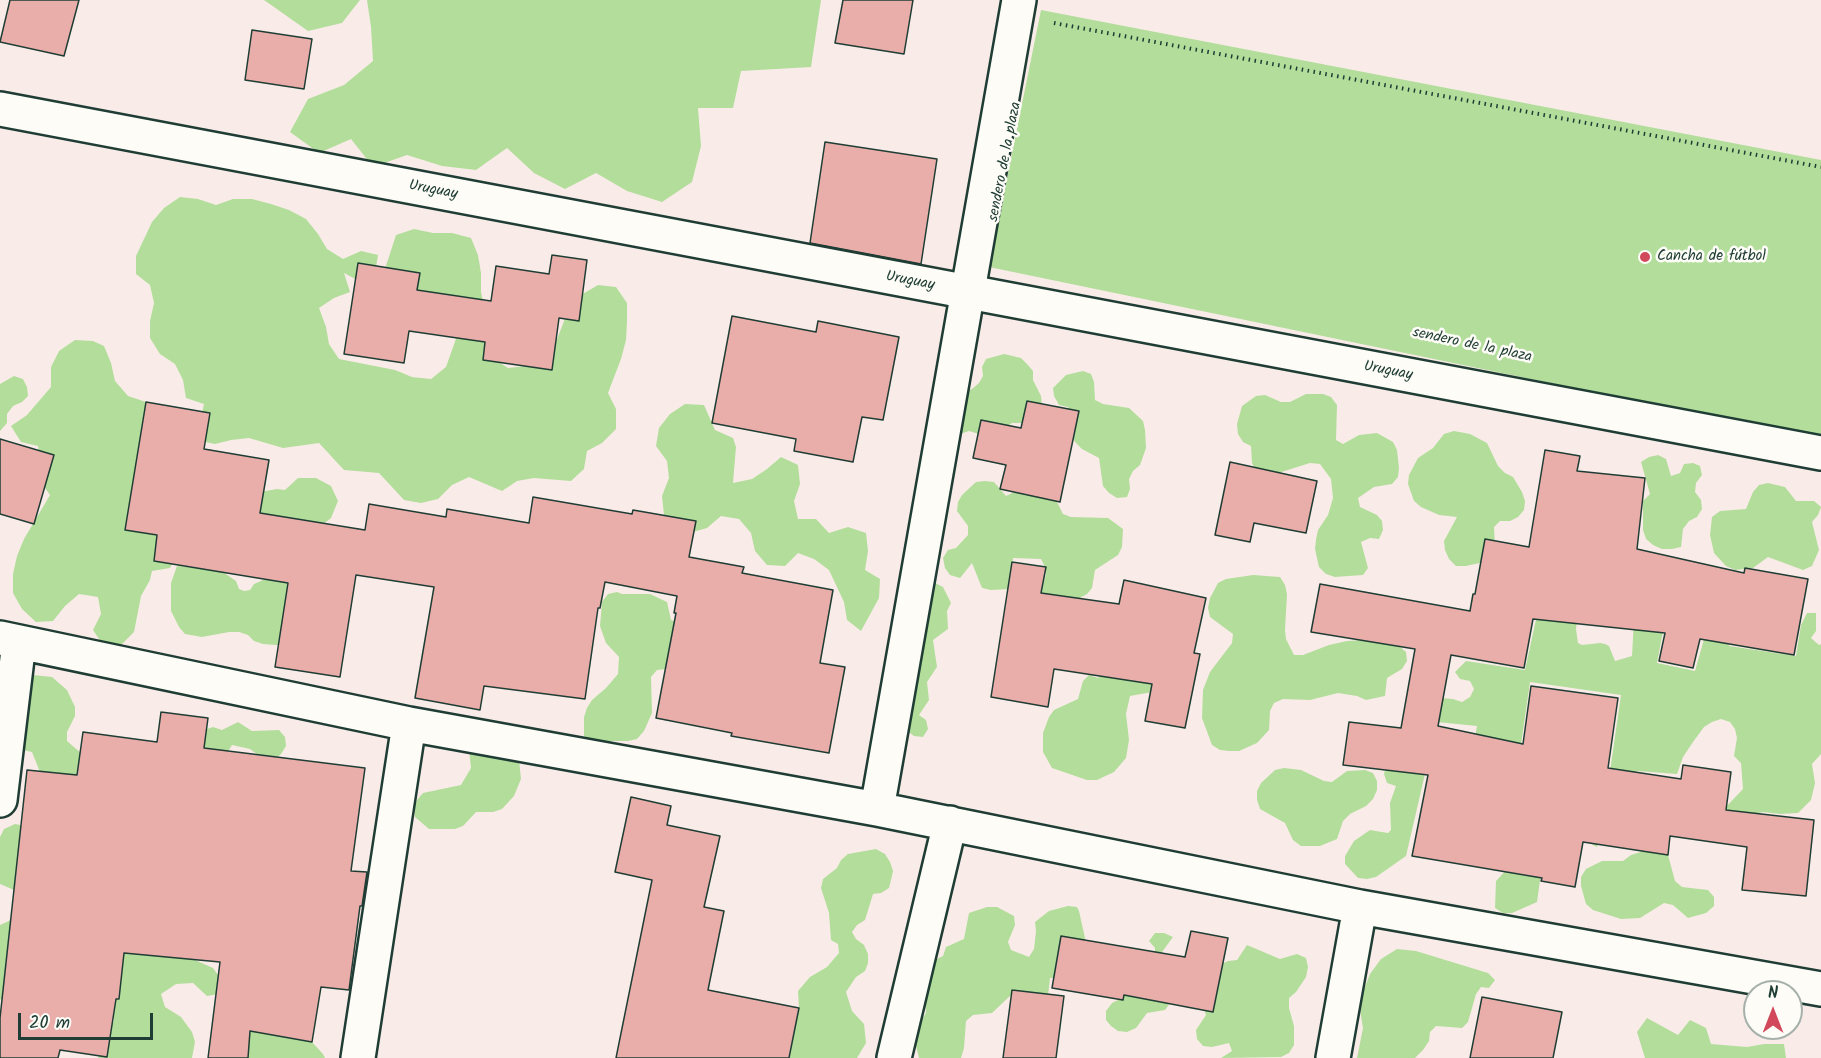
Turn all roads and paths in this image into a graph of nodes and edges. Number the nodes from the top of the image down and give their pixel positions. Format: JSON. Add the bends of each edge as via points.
{"nodes":[{"id":1,"x":1019,"y":0,"type":"edge"},
{"id":2,"x":1045,"y":21,"type":"dead end"},
{"id":3,"x":0,"y":109,"type":"edge"},
{"id":4,"x":1821,"y":166,"type":"edge"},
{"id":5,"x":967,"y":292,"type":"junction"},
{"id":6,"x":1821,"y":453,"type":"edge"},
{"id":7,"x":9,"y":640,"type":"edge"},
{"id":8,"x":409,"y":724,"type":"junction"},
{"id":9,"x":0,"y":800,"type":"edge"},
{"id":10,"x":877,"y":808,"type":"junction"},
{"id":11,"x":950,"y":823,"type":"junction"},
{"id":12,"x":1360,"y":907,"type":"junction"},
{"id":13,"x":1821,"y":989,"type":"edge"},
{"id":14,"x":358,"y":1058,"type":"edge"},
{"id":15,"x":894,"y":1058,"type":"edge"},
{"id":16,"x":1334,"y":1058,"type":"edge"}],
"edges":[{"from":1,"to":5,"type":"street"},
{"from":2,"to":4,"type":"path"},
{"from":3,"to":5,"type":"street","name":"Uruguay"},
{"from":5,"to":6,"type":"street","name":"Uruguay"},
{"from":5,"to":10,"type":"street"},
{"from":7,"to":8,"type":"street"},
{"from":7,"to":9,"type":"street"},
{"from":8,"to":10,"type":"street"},
{"from":8,"to":14,"type":"street"},
{"from":10,"to":11,"type":"street"},
{"from":11,"to":12,"type":"street"},
{"from":11,"to":15,"type":"street"},
{"from":12,"to":13,"type":"street"},
{"from":12,"to":16,"type":"street"}]}
